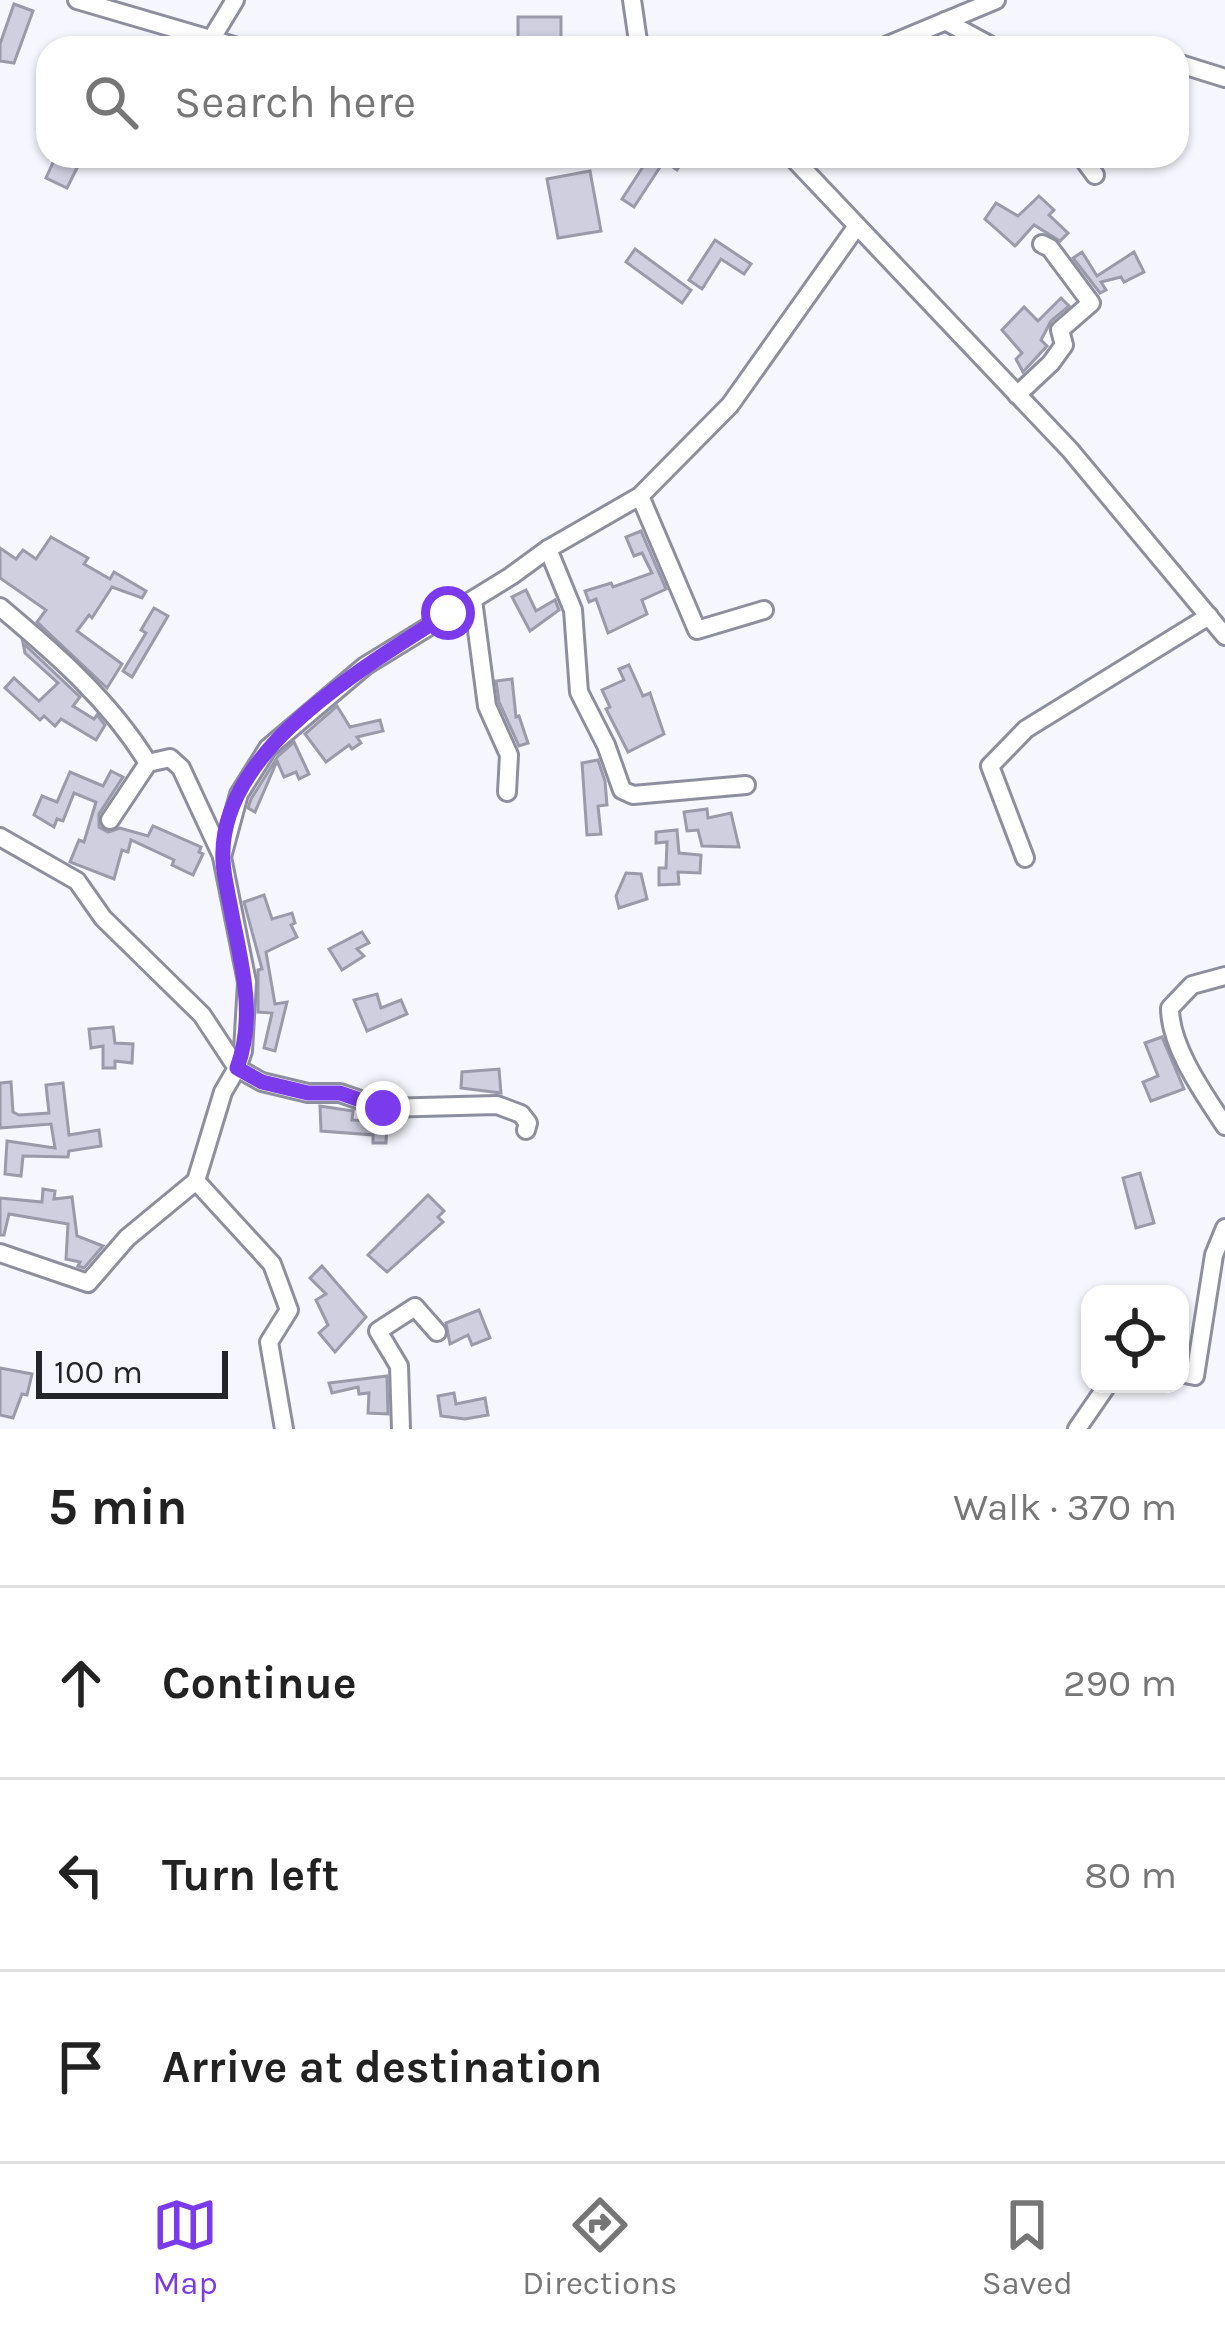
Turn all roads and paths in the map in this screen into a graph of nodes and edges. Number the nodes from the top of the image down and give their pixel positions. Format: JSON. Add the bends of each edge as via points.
{"nodes":[{"id":1,"x":77,"y":0,"type":"edge"},
{"id":2,"x":235,"y":0,"type":"edge"},
{"id":3,"x":632,"y":0,"type":"edge"},
{"id":4,"x":996,"y":0,"type":"edge"},
{"id":5,"x":945,"y":22,"type":"junction"},
{"id":6,"x":205,"y":36,"type":"edge"},
{"id":7,"x":213,"y":36,"type":"edge"},
{"id":8,"x":637,"y":36,"type":"edge"},
{"id":9,"x":911,"y":36,"type":"edge"},
{"id":10,"x":972,"y":36,"type":"edge"},
{"id":11,"x":1189,"y":66,"type":"edge"},
{"id":12,"x":1225,"y":77,"type":"edge"},
{"id":13,"x":802,"y":168,"type":"edge"},
{"id":14,"x":1089,"y":168,"type":"edge"},
{"id":15,"x":1095,"y":176,"type":"dead end"},
{"id":16,"x":857,"y":226,"type":"junction"},
{"id":17,"x":1042,"y":244,"type":"dead end"},
{"id":18,"x":1017,"y":395,"type":"junction"},
{"id":19,"x":640,"y":496,"type":"junction"},
{"id":20,"x":548,"y":549,"type":"junction"},
{"id":21,"x":473,"y":600,"type":"junction"},
{"id":22,"x":0,"y":607,"type":"edge"},
{"id":23,"x":764,"y":610,"type":"dead end"},
{"id":24,"x":1209,"y":616,"type":"junction"},
{"id":25,"x":1225,"y":636,"type":"edge"},
{"id":26,"x":148,"y":763,"type":"junction"},
{"id":27,"x":746,"y":785,"type":"dead end"},
{"id":28,"x":506,"y":792,"type":"dead end"},
{"id":29,"x":110,"y":820,"type":"dead end"},
{"id":30,"x":0,"y":837,"type":"edge"},
{"id":31,"x":222,"y":857,"type":"junction"},
{"id":32,"x":1025,"y":859,"type":"dead end"},
{"id":33,"x":1225,"y":976,"type":"edge"},
{"id":34,"x":237,"y":1068,"type":"junction"},
{"id":35,"x":1225,"y":1126,"type":"edge"},
{"id":36,"x":526,"y":1130,"type":"dead end"},
{"id":37,"x":196,"y":1181,"type":"junction"},
{"id":38,"x":1225,"y":1228,"type":"edge"},
{"id":39,"x":0,"y":1253,"type":"edge"},
{"id":40,"x":437,"y":1332,"type":"dead end"},
{"id":41,"x":1189,"y":1375,"type":"edge"},
{"id":42,"x":1102,"y":1393,"type":"edge"},
{"id":43,"x":284,"y":1429,"type":"edge"},
{"id":44,"x":401,"y":1429,"type":"edge"},
{"id":45,"x":1077,"y":1429,"type":"edge"}],
"edges":[{"from":1,"to":6,"type":"street"},
{"from":2,"to":7,"type":"street"},
{"from":3,"to":8,"type":"street"},
{"from":4,"to":5,"type":"street"},
{"from":5,"to":9,"type":"street"},
{"from":5,"to":10,"type":"street"},
{"from":11,"to":12,"type":"street"},
{"from":13,"to":16,"type":"street"},
{"from":14,"to":15,"type":"street"},
{"from":16,"to":18,"type":"street"},
{"from":16,"to":19,"type":"street","via":[[730,405]]},
{"from":17,"to":18,"type":"street","via":[[1090,303],[1060,330],[1059,353]]},
{"from":18,"to":24,"type":"street"},
{"from":19,"to":20,"type":"street"},
{"from":19,"to":23,"type":"street","via":[[698,630]]},
{"from":20,"to":21,"type":"street"},
{"from":20,"to":27,"type":"street","via":[[573,610],[579,692],[622,790]]},
{"from":21,"to":28,"type":"street","via":[[488,706],[509,754]]},
{"from":21,"to":31,"type":"street","via":[[365,666],[268,748],[239,794]]},
{"from":22,"to":26,"type":"street","via":[[122,721]]},
{"from":24,"to":25,"type":"street"},
{"from":24,"to":32,"type":"street","via":[[1027,728],[990,766]]},
{"from":26,"to":29,"type":"street"},
{"from":26,"to":31,"type":"street","via":[[170,758],[181,768]]},
{"from":30,"to":34,"type":"street","via":[[77,881],[103,918],[202,1015]]},
{"from":31,"to":34,"type":"street","via":[[247,982]]},
{"from":33,"to":35,"type":"street","via":[[1192,985],[1170,1009],[1180,1046]]},
{"from":34,"to":36,"type":"street","via":[[262,1082],[383,1108],[497,1105],[520,1114]]},
{"from":34,"to":37,"type":"street"},
{"from":37,"to":39,"type":"street","via":[[88,1283]]},
{"from":37,"to":43,"type":"street","via":[[272,1264],[289,1310],[269,1342]]},
{"from":38,"to":41,"type":"street","via":[[1195,1376]]},
{"from":40,"to":44,"type":"street","via":[[416,1307],[378,1331],[399,1366]]},
{"from":42,"to":45,"type":"street"}]}
